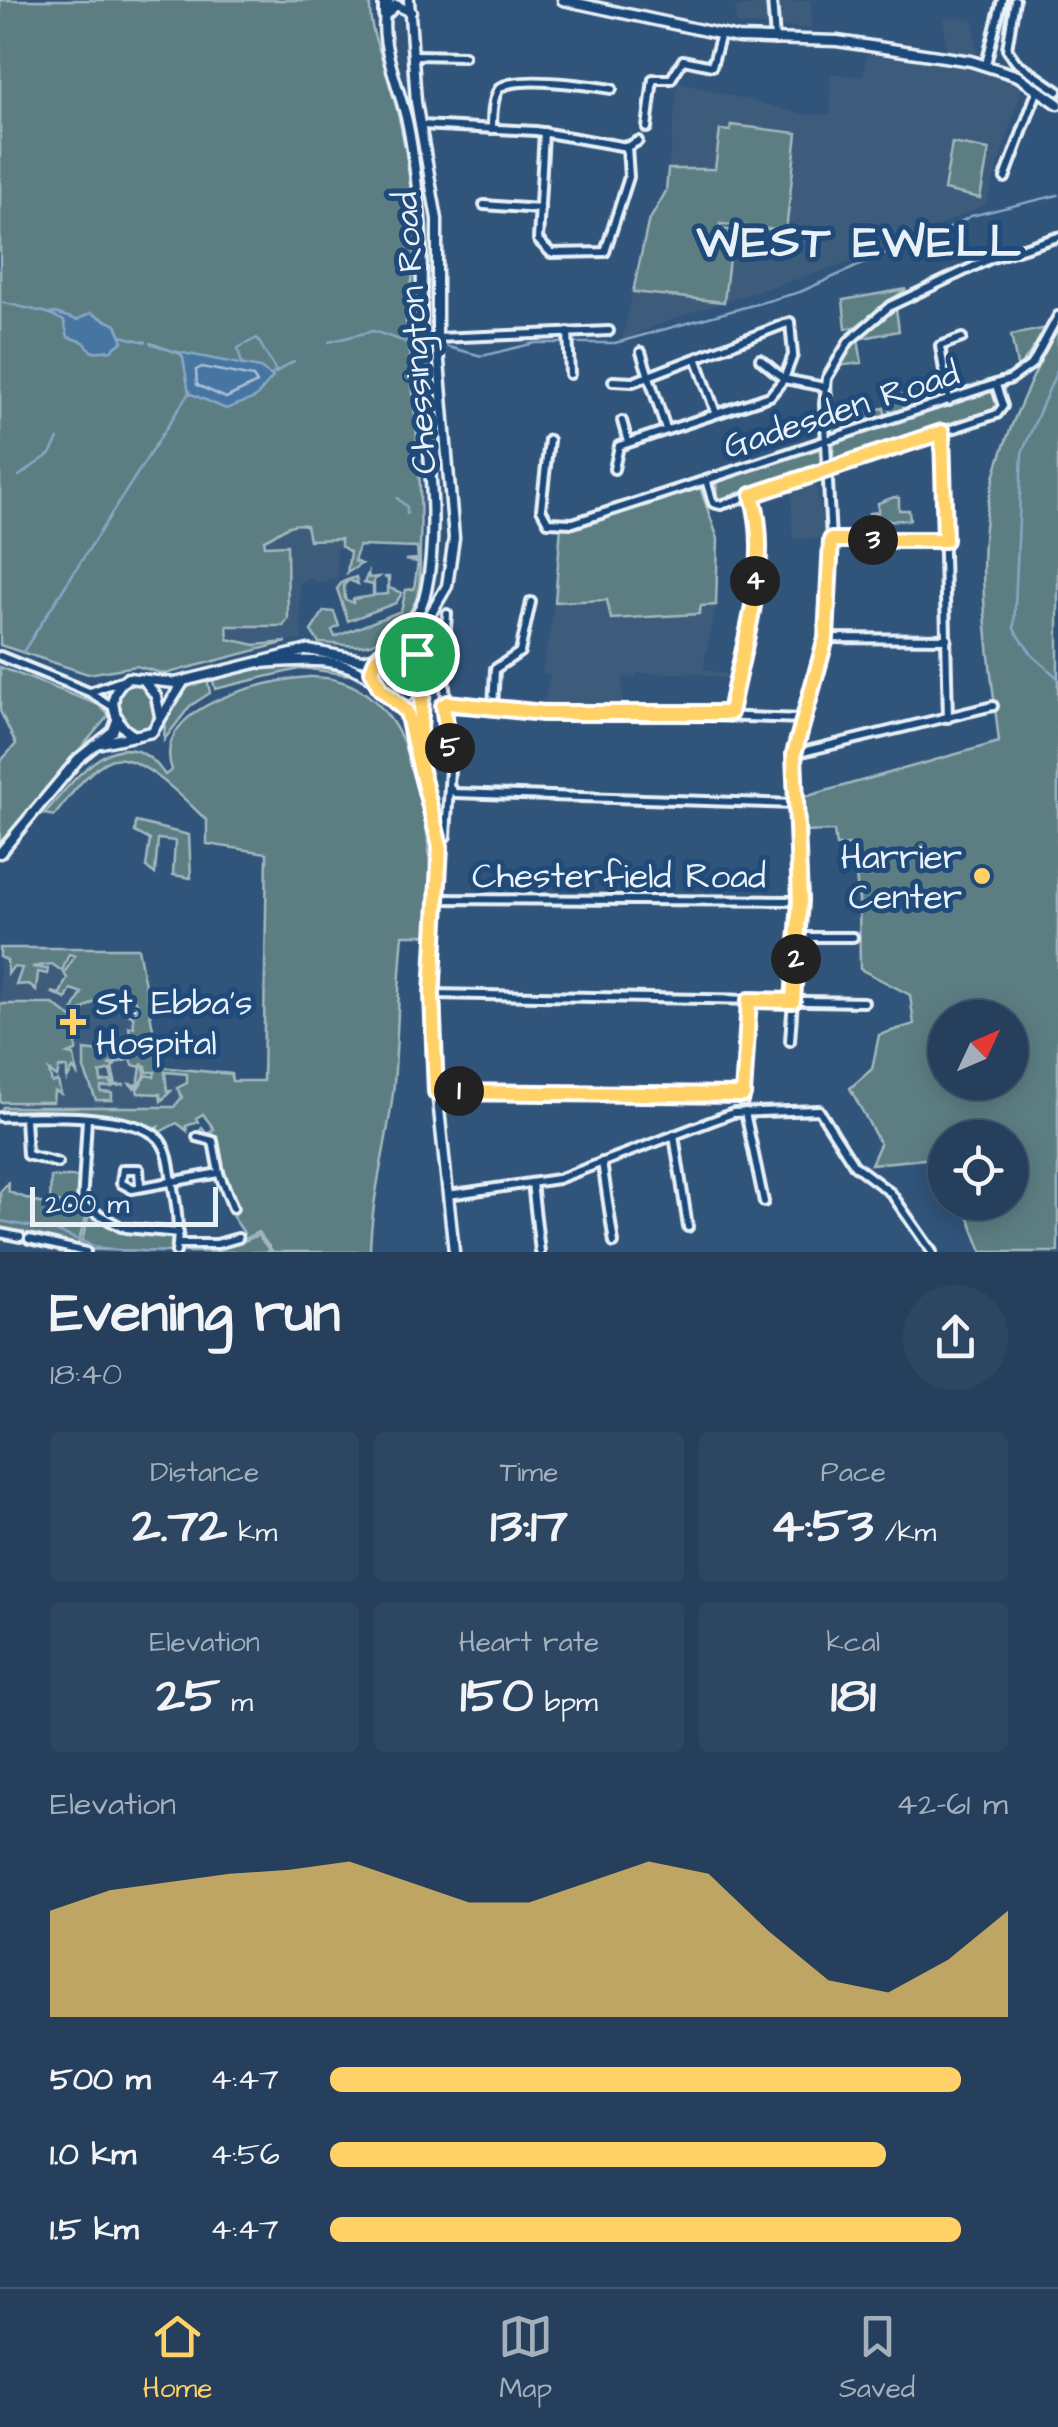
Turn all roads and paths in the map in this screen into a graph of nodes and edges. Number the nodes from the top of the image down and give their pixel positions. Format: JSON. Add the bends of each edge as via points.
{"nodes":[{"id":1,"x":386,"y":0,"type":"edge"},
{"id":2,"x":410,"y":0,"type":"edge"},
{"id":3,"x":564,"y":0,"type":"edge"},
{"id":4,"x":772,"y":0,"type":"edge"},
{"id":5,"x":1002,"y":0,"type":"edge"},
{"id":6,"x":1015,"y":0,"type":"edge"},
{"id":7,"x":410,"y":12,"type":"junction"},
{"id":8,"x":384,"y":26,"type":"junction"},
{"id":9,"x":721,"y":34,"type":"junction"},
{"id":10,"x":774,"y":40,"type":"junction"},
{"id":11,"x":458,"y":44,"type":"dead end"},
{"id":12,"x":414,"y":55,"type":"junction"},
{"id":13,"x":986,"y":64,"type":"junction"},
{"id":14,"x":612,"y":89,"type":"dead end"},
{"id":15,"x":1038,"y":89,"type":"junction"},
{"id":16,"x":1058,"y":89,"type":"edge"},
{"id":17,"x":1058,"y":104,"type":"edge"},
{"id":18,"x":421,"y":126,"type":"junction"},
{"id":19,"x":646,"y":128,"type":"dead end"},
{"id":20,"x":492,"y":129,"type":"junction"},
{"id":21,"x":544,"y":132,"type":"junction"},
{"id":22,"x":638,"y":141,"type":"dead end"},
{"id":23,"x":627,"y":147,"type":"junction"},
{"id":24,"x":1005,"y":178,"type":"dead end"},
{"id":25,"x":484,"y":205,"type":"dead end"},
{"id":26,"x":540,"y":209,"type":"junction"},
{"id":27,"x":1058,"y":237,"type":"edge"},
{"id":28,"x":1058,"y":316,"type":"edge"},
{"id":29,"x":609,"y":330,"type":"dead end"},
{"id":30,"x":568,"y":332,"type":"junction"},
{"id":31,"x":438,"y":338,"type":"junction"},
{"id":32,"x":962,"y":338,"type":"dead end"},
{"id":33,"x":641,"y":352,"type":"dead end"},
{"id":34,"x":760,"y":359,"type":"dead end"},
{"id":35,"x":696,"y":360,"type":"junction"},
{"id":36,"x":570,"y":374,"type":"dead end"},
{"id":37,"x":648,"y":376,"type":"junction"},
{"id":38,"x":784,"y":379,"type":"junction"},
{"id":39,"x":613,"y":381,"type":"dead end"},
{"id":40,"x":996,"y":385,"type":"junction"},
{"id":41,"x":824,"y":387,"type":"junction"},
{"id":42,"x":949,"y":401,"type":"junction"},
{"id":43,"x":716,"y":413,"type":"junction"},
{"id":44,"x":622,"y":421,"type":"dead end"},
{"id":45,"x":666,"y":430,"type":"junction"},
{"id":46,"x":942,"y":432,"type":"junction"},
{"id":47,"x":548,"y":440,"type":"dead end"},
{"id":48,"x":828,"y":440,"type":"junction"},
{"id":49,"x":628,"y":442,"type":"junction"},
{"id":50,"x":614,"y":469,"type":"dead end"},
{"id":51,"x":828,"y":470,"type":"junction"},
{"id":52,"x":706,"y":480,"type":"junction"},
{"id":53,"x":752,"y":495,"type":"junction"},
{"id":54,"x":831,"y":540,"type":"junction"},
{"id":55,"x":945,"y":540,"type":"junction"},
{"id":56,"x":531,"y":602,"type":"dead end"},
{"id":57,"x":447,"y":614,"type":"dead end"},
{"id":58,"x":826,"y":638,"type":"junction"},
{"id":59,"x":947,"y":639,"type":"junction"},
{"id":60,"x":389,"y":648,"type":"junction"},
{"id":61,"x":380,"y":654,"type":"junction"},
{"id":62,"x":417,"y":654,"type":"junction"},
{"id":63,"x":0,"y":656,"type":"edge"},
{"id":64,"x":249,"y":664,"type":"junction"},
{"id":65,"x":144,"y":680,"type":"junction"},
{"id":66,"x":121,"y":681,"type":"junction"},
{"id":67,"x":185,"y":682,"type":"junction"},
{"id":68,"x":420,"y":685,"type":"junction"},
{"id":69,"x":380,"y":688,"type":"junction"},
{"id":70,"x":89,"y":692,"type":"junction"},
{"id":71,"x":392,"y":696,"type":"junction"},
{"id":72,"x":443,"y":706,"type":"junction"},
{"id":73,"x":994,"y":706,"type":"dead end"},
{"id":74,"x":493,"y":708,"type":"junction"},
{"id":75,"x":730,"y":713,"type":"junction"},
{"id":76,"x":116,"y":714,"type":"junction"},
{"id":77,"x":948,"y":718,"type":"junction"},
{"id":78,"x":159,"y":719,"type":"junction"},
{"id":79,"x":804,"y":719,"type":"junction"},
{"id":80,"x":135,"y":736,"type":"junction"},
{"id":81,"x":100,"y":743,"type":"junction"},
{"id":82,"x":450,"y":754,"type":"junction"},
{"id":83,"x":794,"y":754,"type":"junction"},
{"id":84,"x":418,"y":759,"type":"junction"},
{"id":85,"x":450,"y":787,"type":"junction"},
{"id":86,"x":795,"y":804,"type":"junction"},
{"id":87,"x":446,"y":836,"type":"dead end"},
{"id":88,"x":0,"y":853,"type":"edge"},
{"id":89,"x":436,"y":899,"type":"junction"},
{"id":90,"x":800,"y":900,"type":"junction"},
{"id":91,"x":798,"y":937,"type":"junction"},
{"id":92,"x":852,"y":937,"type":"dead end"},
{"id":93,"x":432,"y":994,"type":"junction"},
{"id":94,"x":749,"y":1000,"type":"junction"},
{"id":95,"x":793,"y":1001,"type":"junction"},
{"id":96,"x":864,"y":1002,"type":"dead end"},
{"id":97,"x":790,"y":1041,"type":"dead end"},
{"id":98,"x":436,"y":1092,"type":"junction"},
{"id":99,"x":745,"y":1112,"type":"junction"},
{"id":100,"x":0,"y":1117,"type":"edge"},
{"id":101,"x":26,"y":1117,"type":"junction"},
{"id":102,"x":87,"y":1119,"type":"junction"},
{"id":103,"x":674,"y":1135,"type":"junction"},
{"id":104,"x":197,"y":1137,"type":"dead end"},
{"id":105,"x":58,"y":1162,"type":"dead end"},
{"id":106,"x":602,"y":1162,"type":"junction"},
{"id":107,"x":220,"y":1173,"type":"junction"},
{"id":108,"x":172,"y":1181,"type":"junction"},
{"id":109,"x":143,"y":1183,"type":"dead end"},
{"id":110,"x":532,"y":1183,"type":"junction"},
{"id":111,"x":448,"y":1195,"type":"junction"},
{"id":112,"x":764,"y":1202,"type":"dead end"},
{"id":113,"x":82,"y":1205,"type":"junction"},
{"id":114,"x":70,"y":1206,"type":"dead end"},
{"id":115,"x":233,"y":1208,"type":"dead end"},
{"id":116,"x":688,"y":1227,"type":"dead end"},
{"id":117,"x":0,"y":1233,"type":"edge"},
{"id":118,"x":179,"y":1233,"type":"junction"},
{"id":119,"x":238,"y":1238,"type":"dead end"},
{"id":120,"x":614,"y":1243,"type":"dead end"},
{"id":121,"x":177,"y":1248,"type":"edge"},
{"id":122,"x":74,"y":1250,"type":"edge"},
{"id":123,"x":86,"y":1252,"type":"edge"},
{"id":124,"x":454,"y":1252,"type":"edge"},
{"id":125,"x":540,"y":1252,"type":"edge"},
{"id":126,"x":932,"y":1252,"type":"edge"}],
"edges":[{"from":1,"to":8,"type":"main road","name":"Chessington Road"},
{"from":2,"to":7,"type":"main road","name":"Chessington Road"},
{"from":3,"to":9,"type":"main road"},
{"from":4,"to":10,"type":"street"},
{"from":5,"to":13,"type":"street"},
{"from":6,"to":16,"type":"street","via":[[1007,49]]},
{"from":7,"to":8,"type":"main road","via":[[393,6]]},
{"from":7,"to":12,"type":"main road","name":"Chessington Road"},
{"from":8,"to":60,"type":"main road","name":"Chessington Road","via":[[418,189],[430,492],[425,596],[410,627]]},
{"from":9,"to":10,"type":"main road"},
{"from":9,"to":19,"type":"street","via":[[712,66],[683,60],[671,80],[653,79]]},
{"from":10,"to":13,"type":"main road","via":[[837,41]]},
{"from":11,"to":12,"type":"street","via":[[461,56]]},
{"from":12,"to":18,"type":"main road","name":"Chessington Road"},
{"from":13,"to":15,"type":"main road"},
{"from":14,"to":20,"type":"street","via":[[505,85],[496,93]]},
{"from":15,"to":17,"type":"main road"},
{"from":15,"to":24,"type":"street"},
{"from":18,"to":20,"type":"street"},
{"from":18,"to":31,"type":"main road","name":"Chessington Road","via":[[439,238]]},
{"from":20,"to":21,"type":"street"},
{"from":21,"to":23,"type":"street"},
{"from":21,"to":26,"type":"street"},
{"from":22,"to":23,"type":"street"},
{"from":23,"to":26,"type":"street","via":[[629,177],[605,252],[546,252],[538,240]]},
{"from":25,"to":26,"type":"street"},
{"from":27,"to":41,"type":"street","via":[[992,258],[890,306],[849,340]]},
{"from":28,"to":40,"type":"street","via":[[1028,368]]},
{"from":29,"to":30,"type":"street"},
{"from":30,"to":31,"type":"street"},
{"from":30,"to":36,"type":"street"},
{"from":31,"to":62,"type":"main road","name":"Chessington Road","via":[[454,538],[448,582],[419,630]]},
{"from":32,"to":42,"type":"street","via":[[940,346]]},
{"from":33,"to":37,"type":"street"},
{"from":34,"to":38,"type":"street"},
{"from":35,"to":37,"type":"street"},
{"from":35,"to":38,"type":"street","via":[[790,322],[793,355]]},
{"from":35,"to":43,"type":"street"},
{"from":37,"to":39,"type":"street"},
{"from":37,"to":45,"type":"street"},
{"from":38,"to":41,"type":"street"},
{"from":38,"to":43,"type":"street","via":[[770,396]]},
{"from":40,"to":42,"type":"street","name":"Gadesden Road"},
{"from":40,"to":46,"type":"street","name":"Gadesden Road","via":[[1000,411]]},
{"from":41,"to":48,"type":"street"},
{"from":42,"to":48,"type":"street","name":"Gadesden Road"},
{"from":43,"to":45,"type":"street"},
{"from":44,"to":49,"type":"street"},
{"from":45,"to":49,"type":"street"},
{"from":46,"to":51,"type":"street","name":"Gadesden Road"},
{"from":46,"to":55,"type":"street"},
{"from":47,"to":52,"type":"street","name":"Gadesden Road","via":[[541,509],[548,522],[572,523]]},
{"from":48,"to":51,"type":"street"},
{"from":48,"to":52,"type":"street","name":"Gadesden Road"},
{"from":49,"to":50,"type":"street","via":[[616,449]]},
{"from":51,"to":53,"type":"street","name":"Gadesden Road"},
{"from":51,"to":54,"type":"street"},
{"from":52,"to":53,"type":"street","name":"Gadesden Road","via":[[718,505]]},
{"from":53,"to":75,"type":"street","via":[[754,605]]},
{"from":54,"to":55,"type":"street"},
{"from":54,"to":58,"type":"street"},
{"from":55,"to":59,"type":"street"},
{"from":56,"to":74,"type":"street","via":[[520,652],[495,669]]},
{"from":57,"to":72,"type":"street"},
{"from":58,"to":59,"type":"street"},
{"from":58,"to":79,"type":"street"},
{"from":59,"to":77,"type":"street"},
{"from":60,"to":61,"type":"main road","name":"Chessington Road"},
{"from":60,"to":62,"type":"main road"},
{"from":61,"to":64,"type":"main road","via":[[365,660],[308,650]]},
{"from":61,"to":69,"type":"main road","via":[[372,669]]},
{"from":62,"to":68,"type":"main road","name":"Chessington Road","via":[[424,669]]},
{"from":63,"to":70,"type":"street"},
{"from":64,"to":67,"type":"main road"},
{"from":64,"to":69,"type":"main road","via":[[324,662],[359,671]]},
{"from":65,"to":66,"type":"main road"},
{"from":65,"to":67,"type":"main road"},
{"from":65,"to":78,"type":"main road","via":[[159,703]]},
{"from":66,"to":70,"type":"street"},
{"from":66,"to":76,"type":"main road","via":[[113,692]]},
{"from":67,"to":78,"type":"main road"},
{"from":68,"to":71,"type":"main road"},
{"from":68,"to":84,"type":"main road","name":"Chessington Road"},
{"from":69,"to":71,"type":"main road"},
{"from":70,"to":76,"type":"street"},
{"from":71,"to":84,"type":"main road","name":"Chessington Road","via":[[407,712]]},
{"from":72,"to":74,"type":"street"},
{"from":72,"to":82,"type":"street"},
{"from":73,"to":77,"type":"street"},
{"from":74,"to":75,"type":"street"},
{"from":75,"to":79,"type":"street"},
{"from":76,"to":80,"type":"main road"},
{"from":76,"to":81,"type":"main road"},
{"from":77,"to":83,"type":"street"},
{"from":78,"to":80,"type":"main road","via":[[152,732]]},
{"from":79,"to":83,"type":"street"},
{"from":80,"to":81,"type":"main road"},
{"from":81,"to":88,"type":"main road"},
{"from":82,"to":84,"type":"street"},
{"from":82,"to":85,"type":"street"},
{"from":83,"to":86,"type":"street"},
{"from":84,"to":89,"type":"main road","name":"Chessington Road","via":[[439,840]]},
{"from":85,"to":86,"type":"street"},
{"from":85,"to":87,"type":"street"},
{"from":86,"to":90,"type":"street"},
{"from":89,"to":90,"type":"street","name":"Chesterfield Road"},
{"from":89,"to":93,"type":"main road","name":"Chessington Road"},
{"from":90,"to":91,"type":"street"},
{"from":91,"to":92,"type":"street"},
{"from":91,"to":95,"type":"street"},
{"from":93,"to":94,"type":"street"},
{"from":93,"to":98,"type":"main road","name":"Chessington Road"},
{"from":94,"to":95,"type":"street"},
{"from":94,"to":98,"type":"street","via":[[743,1099]]},
{"from":95,"to":96,"type":"street"},
{"from":95,"to":97,"type":"street"},
{"from":98,"to":111,"type":"main road","name":"Chessington Road"},
{"from":99,"to":103,"type":"street"},
{"from":99,"to":112,"type":"street"},
{"from":99,"to":126,"type":"street","via":[[818,1110],[854,1166],[891,1193]]},
{"from":100,"to":101,"type":"street"},
{"from":101,"to":102,"type":"street"},
{"from":101,"to":105,"type":"street","via":[[27,1155]]},
{"from":102,"to":108,"type":"street","via":[[152,1133],[165,1148]]},
{"from":102,"to":113,"type":"street"},
{"from":103,"to":106,"type":"street"},
{"from":103,"to":116,"type":"street"},
{"from":104,"to":107,"type":"street","via":[[214,1143]]},
{"from":106,"to":110,"type":"street"},
{"from":106,"to":120,"type":"street"},
{"from":107,"to":108,"type":"street"},
{"from":107,"to":115,"type":"street"},
{"from":108,"to":109,"type":"street"},
{"from":108,"to":118,"type":"street"},
{"from":110,"to":111,"type":"street"},
{"from":110,"to":125,"type":"street"},
{"from":111,"to":124,"type":"main road","name":"Chessington Road"},
{"from":113,"to":114,"type":"street"},
{"from":113,"to":118,"type":"street","via":[[124,1228]]},
{"from":117,"to":122,"type":"street"},
{"from":118,"to":121,"type":"street"},
{"from":119,"to":121,"type":"street"},
{"from":122,"to":123,"type":"street"}]}
